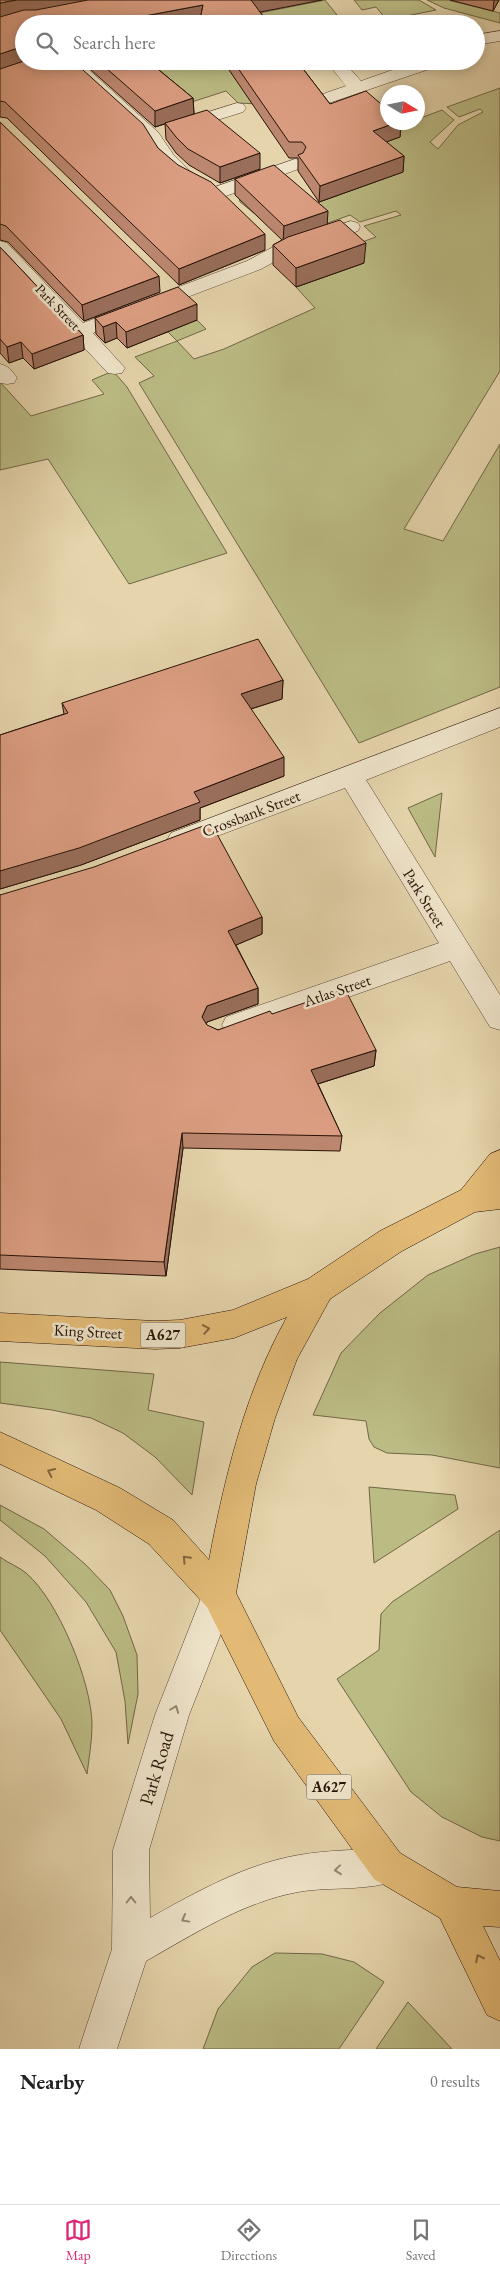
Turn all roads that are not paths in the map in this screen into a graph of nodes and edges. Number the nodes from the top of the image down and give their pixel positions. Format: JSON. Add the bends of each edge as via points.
{"nodes":[{"id":1,"x":500,"y":36,"type":"edge"},
{"id":2,"x":485,"y":38,"type":"edge"},
{"id":3,"x":79,"y":70,"type":"edge"},
{"id":4,"x":341,"y":70,"type":"edge"},
{"id":5,"x":409,"y":70,"type":"edge"},
{"id":6,"x":358,"y":88,"type":"junction"},
{"id":7,"x":326,"y":99,"type":"edge"},
{"id":8,"x":237,"y":108,"type":"dead end"},
{"id":9,"x":152,"y":136,"type":"junction"},
{"id":10,"x":295,"y":164,"type":"dead end"},
{"id":11,"x":351,"y":227,"type":"edge"},
{"id":12,"x":0,"y":247,"type":"edge"},
{"id":13,"x":162,"y":281,"type":"dead end"},
{"id":14,"x":176,"y":295,"type":"junction"},
{"id":15,"x":81,"y":331,"type":"junction"},
{"id":16,"x":116,"y":368,"type":"dead end"},
{"id":17,"x":500,"y":717,"type":"edge"},
{"id":18,"x":351,"y":776,"type":"junction"},
{"id":19,"x":162,"y":847,"type":"edge"},
{"id":20,"x":456,"y":948,"type":"junction"},
{"id":21,"x":500,"y":1019,"type":"edge"},
{"id":22,"x":218,"y":1032,"type":"edge"},
{"id":23,"x":500,"y":1162,"type":"edge"},
{"id":24,"x":500,"y":1196,"type":"edge"},
{"id":25,"x":471,"y":1199,"type":"junction"},
{"id":26,"x":319,"y":1289,"type":"junction"},
{"id":27,"x":0,"y":1326,"type":"edge"},
{"id":28,"x":0,"y":1448,"type":"edge"},
{"id":29,"x":219,"y":1595,"type":"junction"},
{"id":30,"x":387,"y":1866,"type":"junction"},
{"id":31,"x":453,"y":1905,"type":"junction"},
{"id":32,"x":500,"y":1909,"type":"edge"},
{"id":33,"x":131,"y":1949,"type":"junction"},
{"id":34,"x":500,"y":2002,"type":"edge"},
{"id":35,"x":98,"y":2049,"type":"edge"}],
"edges":[{"from":1,"to":2,"type":"street"},
{"from":3,"to":9,"type":"street"},
{"from":4,"to":6,"type":"street"},
{"from":5,"to":6,"type":"street"},
{"from":6,"to":7,"type":"street"},
{"from":8,"to":9,"type":"street"},
{"from":9,"to":10,"type":"street","via":[[166,158],[212,190]]},
{"from":11,"to":14,"type":"street","via":[[274,245],[254,265]]},
{"from":12,"to":15,"type":"street","name":"Park Street"},
{"from":13,"to":14,"type":"street"},
{"from":14,"to":15,"type":"street"},
{"from":15,"to":16,"type":"street","name":"Park Street"},
{"from":17,"to":18,"type":"street","name":"Crossbank Street"},
{"from":18,"to":19,"type":"street","name":"Crossbank Street"},
{"from":18,"to":20,"type":"street","name":"Park Street"},
{"from":20,"to":21,"type":"street","name":"Park Street"},
{"from":20,"to":22,"type":"street","name":"Atlas Street"},
{"from":23,"to":25,"type":"highway"},
{"from":24,"to":25,"type":"highway","number":"A627"},
{"from":25,"to":26,"type":"highway","number":"A627","via":[[391,1241]]},
{"from":27,"to":26,"type":"highway","name":"King Street","number":"A627","one_way":true,"via":[[180,1334],[234,1324]]},
{"from":26,"to":29,"type":"highway","number":"A627","via":[[284,1352],[259,1418],[240,1484]]},
{"from":29,"to":28,"type":"highway","number":"A627","one_way":true,"via":[[161,1532],[108,1499]]},
{"from":29,"to":30,"type":"highway","number":"A627","via":[[286,1729]]},
{"from":33,"to":29,"type":"street","name":"Park Road","one_way":true,"via":[[131,1850],[172,1715]]},
{"from":30,"to":31,"type":"highway","number":"A627"},
{"from":30,"to":33,"type":"street","one_way":true,"via":[[289,1876],[259,1884],[204,1908]]},
{"from":31,"to":32,"type":"highway","number":"A627"},
{"from":34,"to":31,"type":"highway","one_way":true},
{"from":33,"to":35,"type":"street","name":"Park Road"}]}
